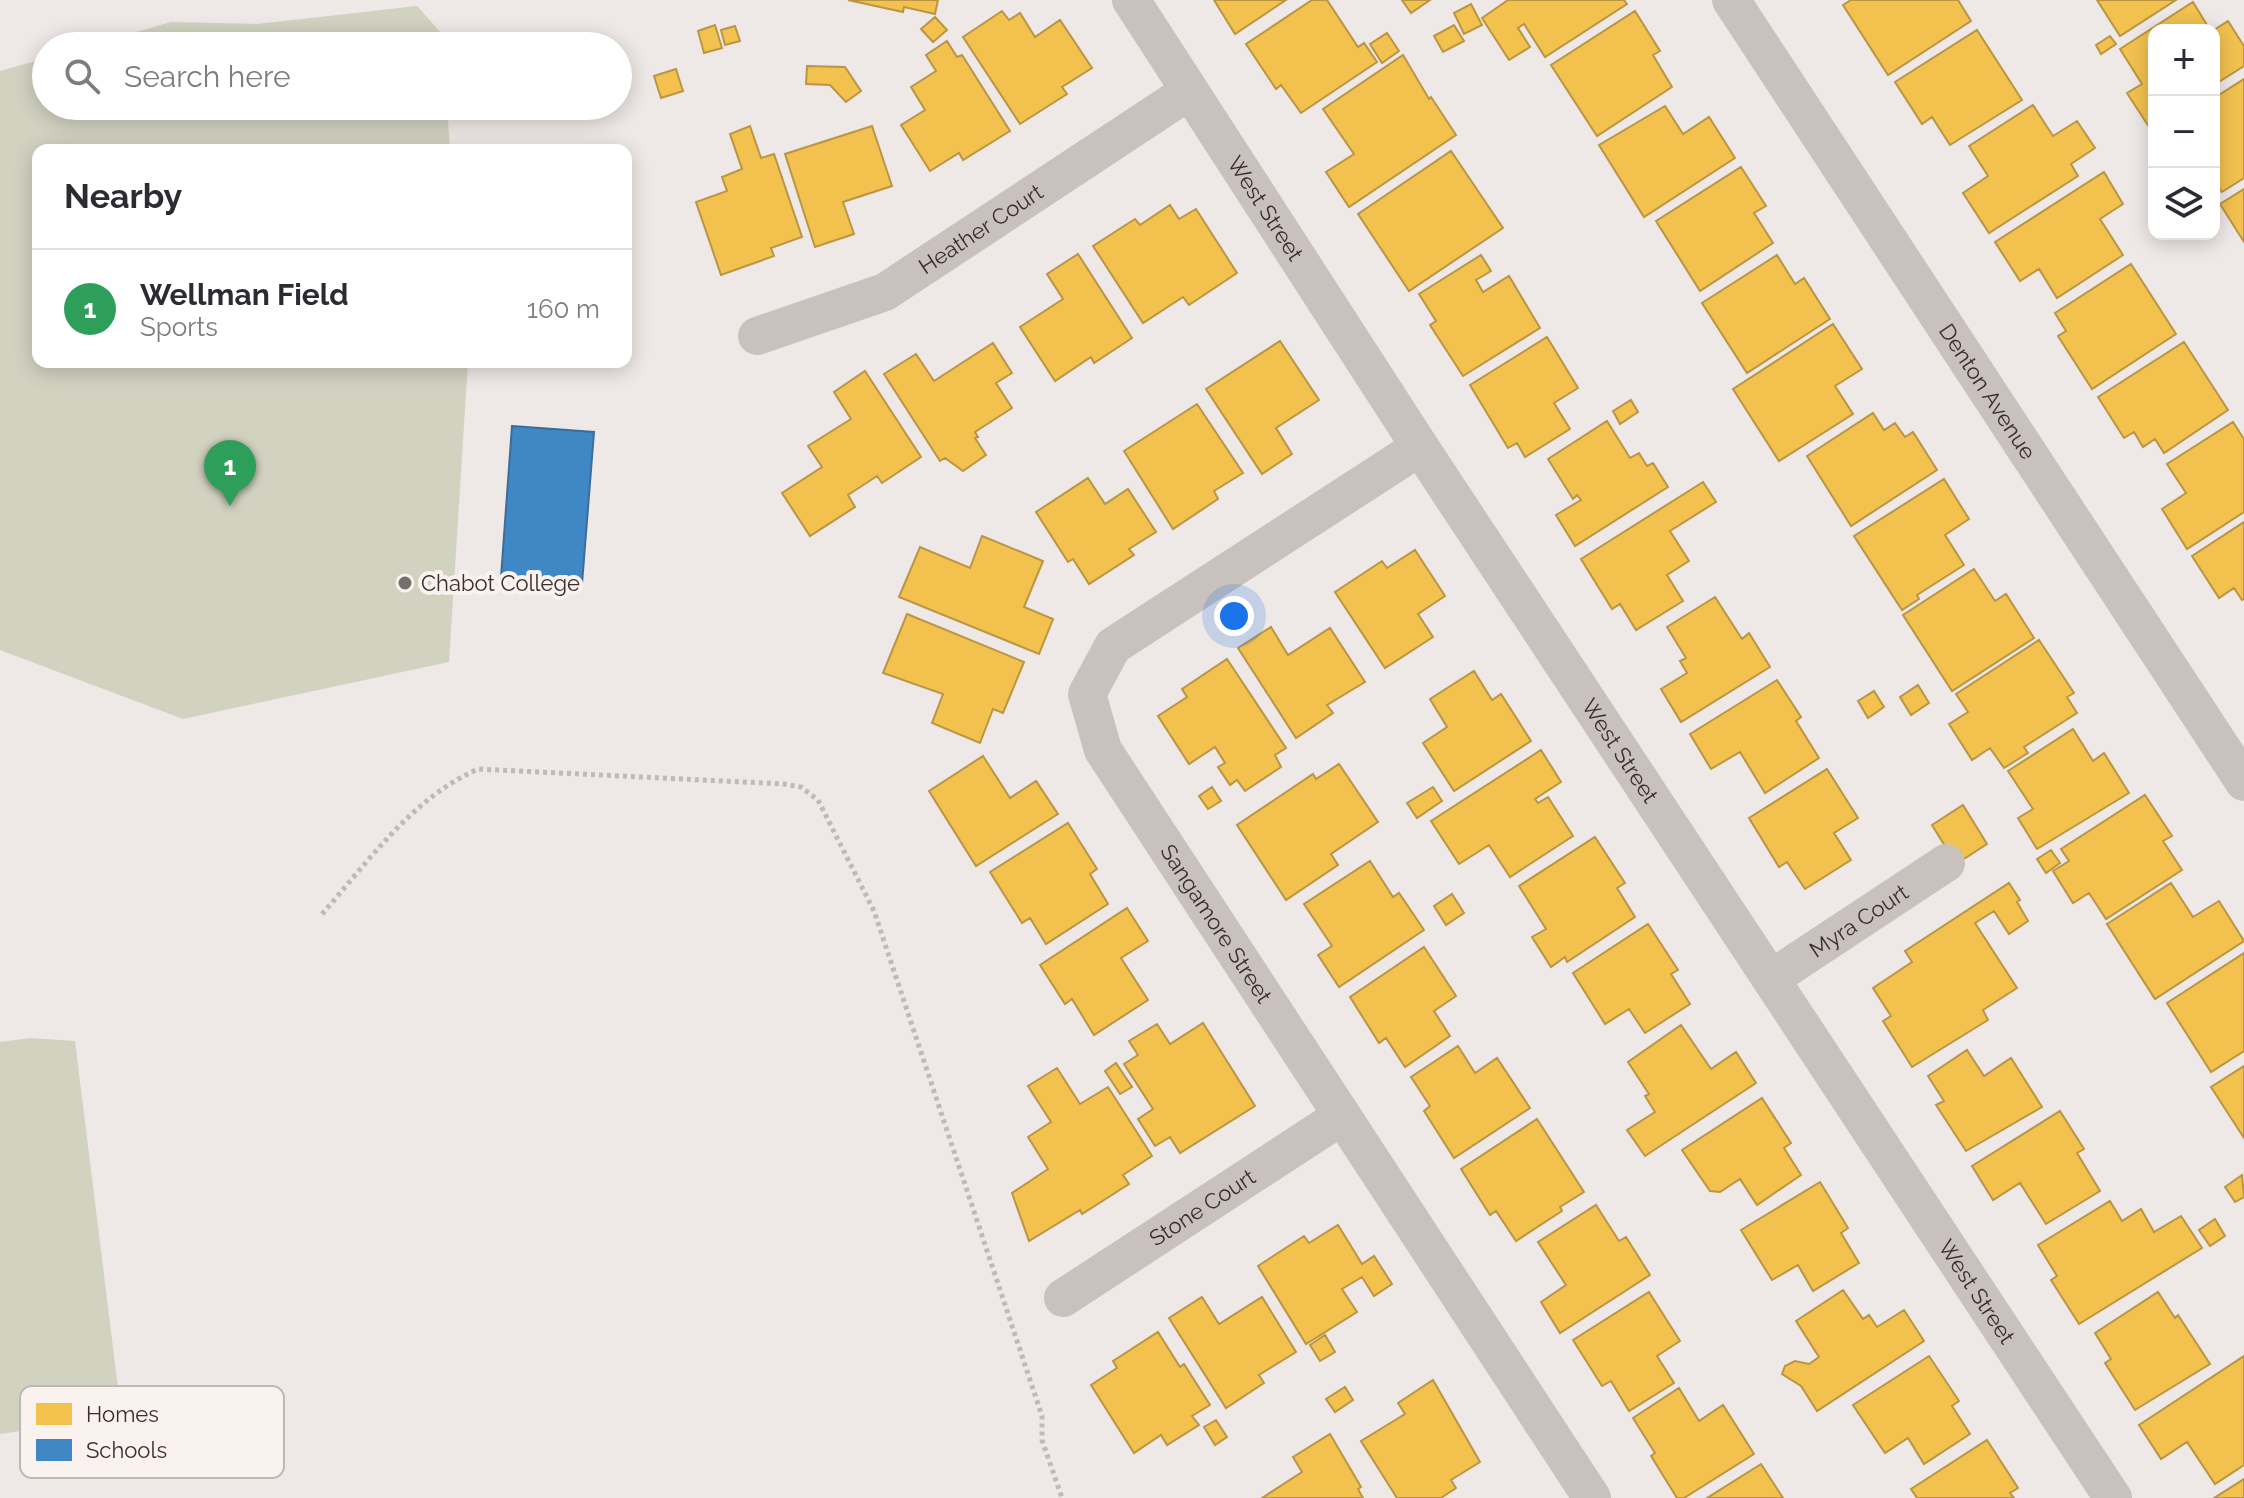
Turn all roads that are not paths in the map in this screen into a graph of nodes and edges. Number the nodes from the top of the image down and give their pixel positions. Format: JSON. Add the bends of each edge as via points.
{"nodes":[{"id":1,"x":1131,"y":0,"type":"edge"},
{"id":2,"x":1731,"y":0,"type":"edge"},
{"id":3,"x":1188,"y":92,"type":"junction"},
{"id":4,"x":757,"y":336,"type":"dead end"},
{"id":5,"x":1420,"y":447,"type":"junction"},
{"id":6,"x":2244,"y":782,"type":"edge"},
{"id":7,"x":1946,"y":863,"type":"dead end"},
{"id":8,"x":1772,"y":978,"type":"junction"},
{"id":9,"x":1342,"y":1116,"type":"junction"},
{"id":10,"x":1063,"y":1298,"type":"dead end"},
{"id":11,"x":1577,"y":1493,"type":"edge"},
{"id":12,"x":2113,"y":1498,"type":"edge"}],
"edges":[{"from":1,"to":3,"type":"street","name":"West Street"},
{"from":2,"to":6,"type":"street","name":"Denton Avenue"},
{"from":3,"to":4,"type":"street","name":"Heather Court","via":[[885,292]]},
{"from":3,"to":5,"type":"street","name":"West Street"},
{"from":5,"to":8,"type":"street","name":"West Street"},
{"from":5,"to":9,"type":"street","name":"Sangamore Street","via":[[1113,646],[1087,694],[1103,750]]},
{"from":7,"to":8,"type":"street","name":"Myra Court"},
{"from":8,"to":12,"type":"street","name":"West Street"},
{"from":9,"to":10,"type":"street","name":"Stone Court"},
{"from":9,"to":11,"type":"street","name":"Sangamore Street"}]}
